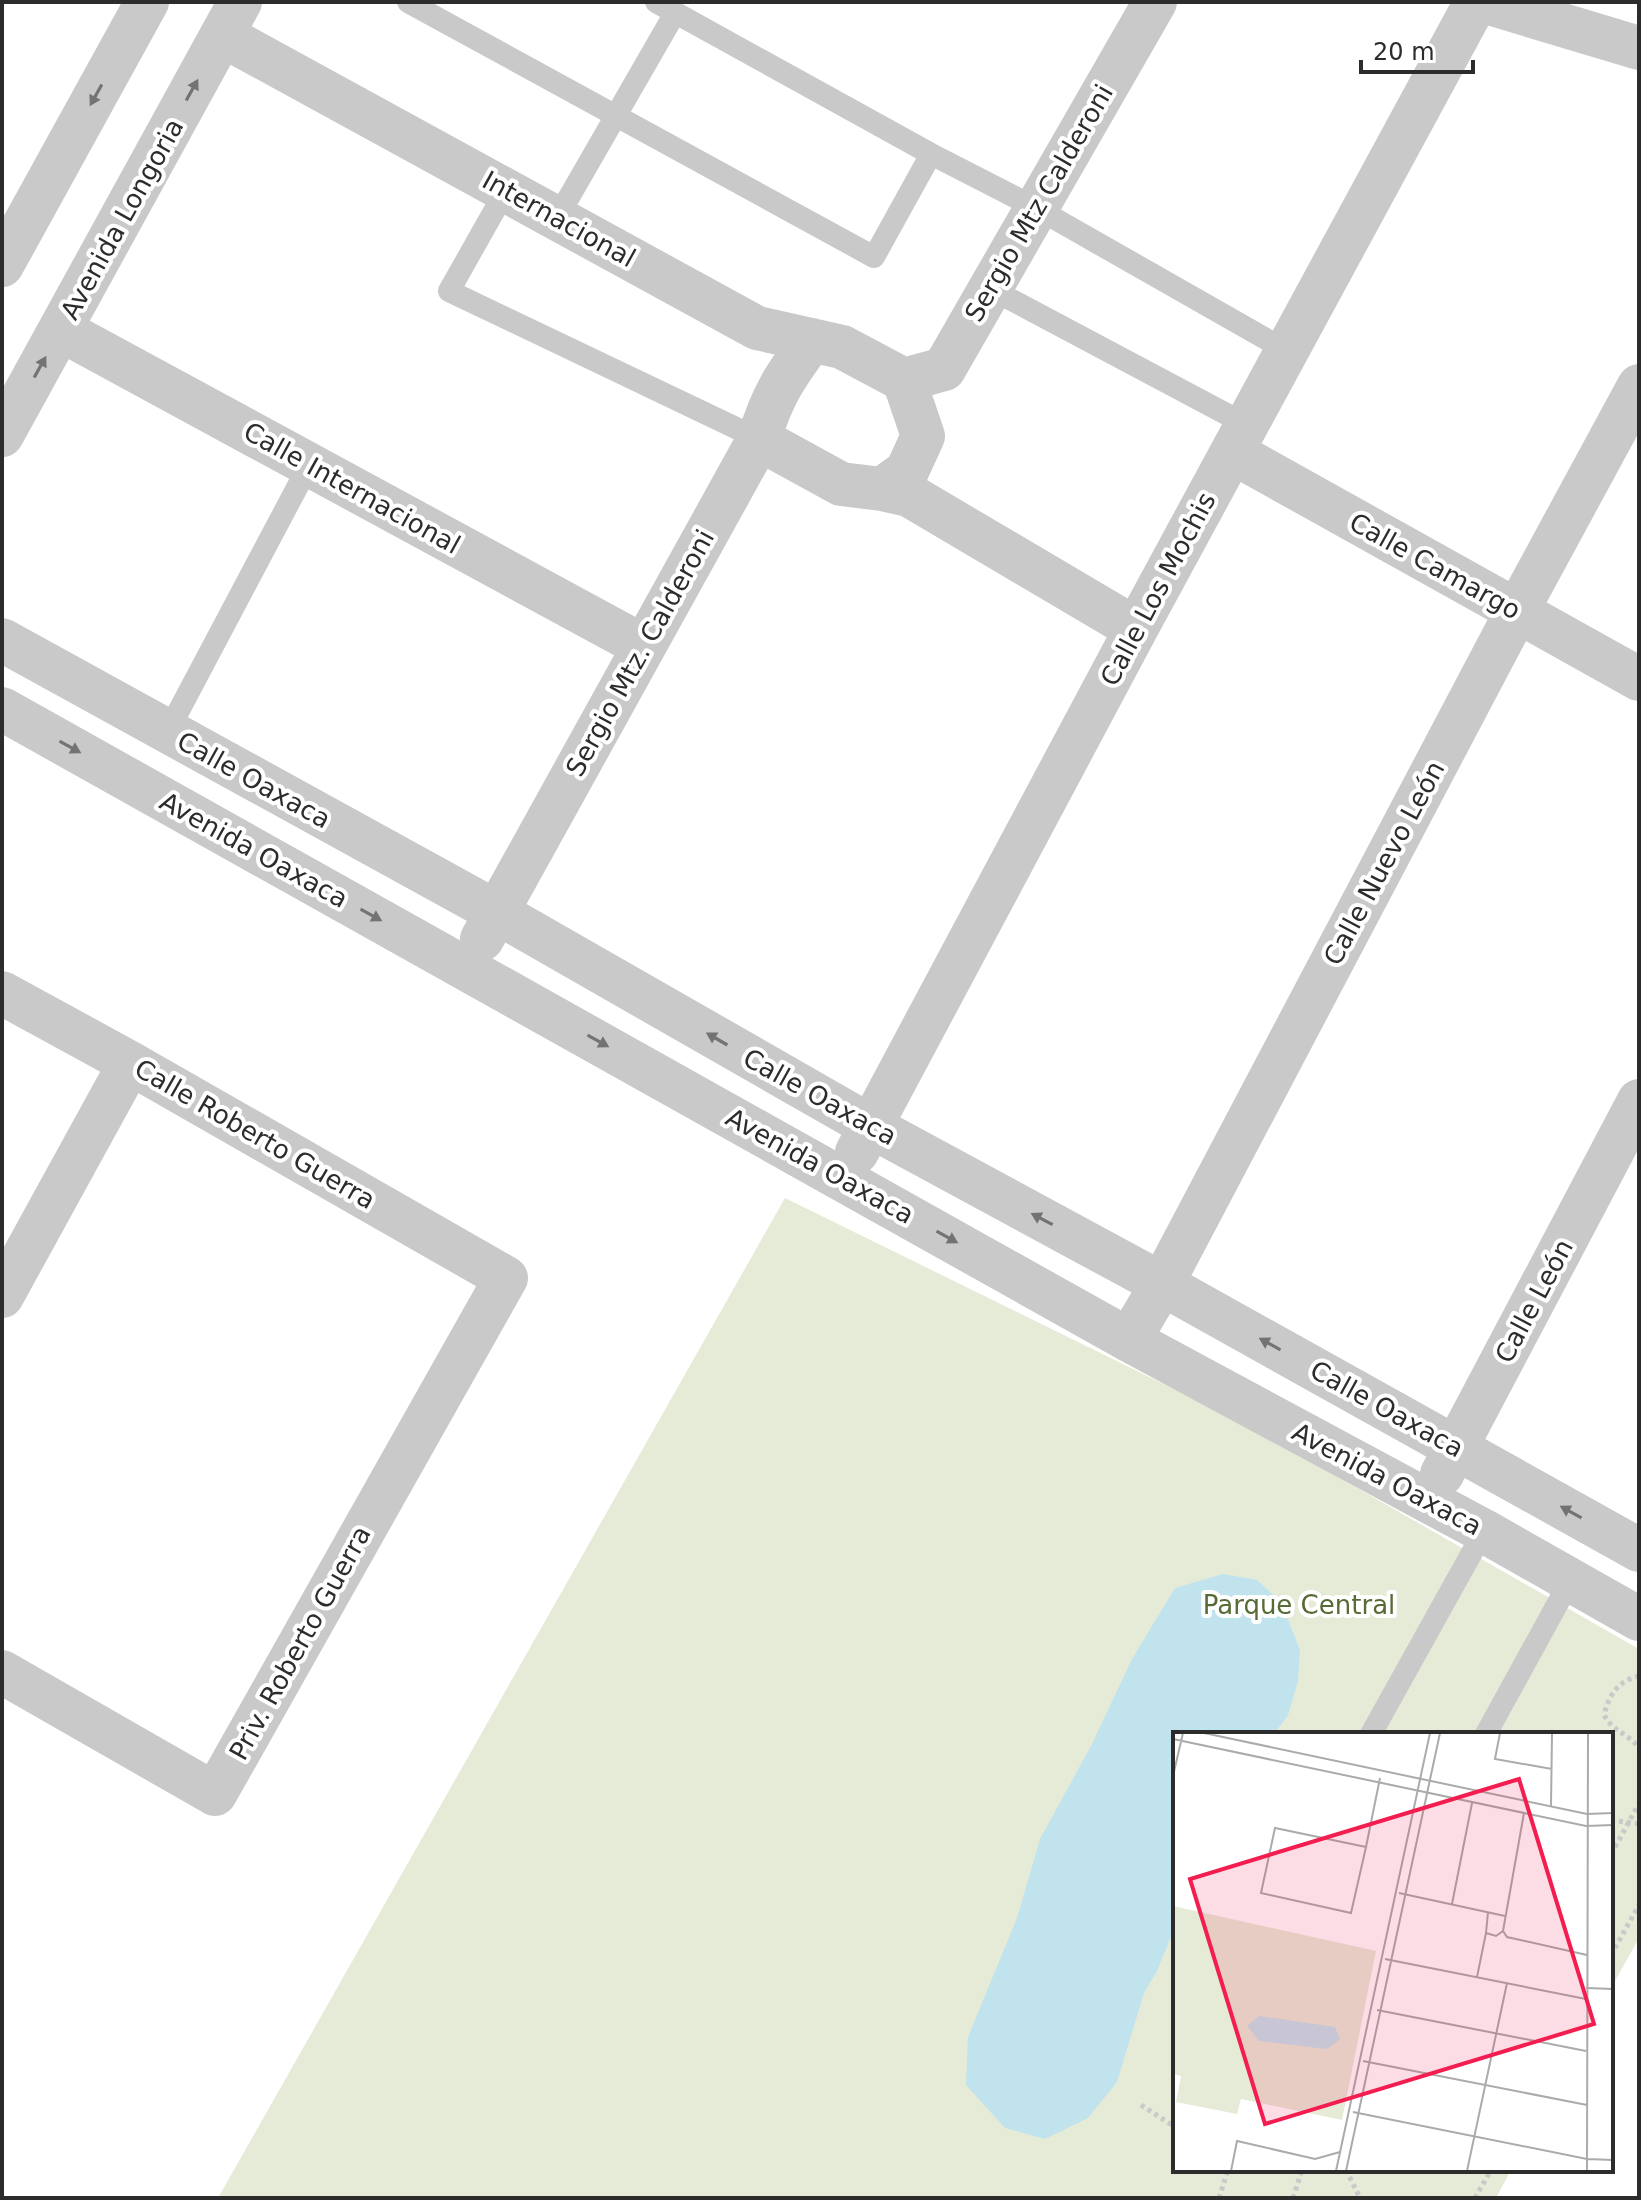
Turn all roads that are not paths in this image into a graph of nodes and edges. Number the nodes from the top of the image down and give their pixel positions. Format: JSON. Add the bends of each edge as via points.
{"nodes":[{"id":1,"x":147,"y":2,"type":"edge"},
{"id":2,"x":408,"y":2,"type":"edge"},
{"id":3,"x":1155,"y":2,"type":"edge"},
{"id":4,"x":1476,"y":2,"type":"edge"},
{"id":5,"x":1486,"y":2,"type":"edge"},
{"id":6,"x":665,"y":7,"type":"edge"},
{"id":7,"x":231,"y":18,"type":"edge"},
{"id":8,"x":1639,"y":48,"type":"edge"},
{"id":9,"x":616,"y":116,"type":"junction"},
{"id":10,"x":931,"y":154,"type":"junction"},
{"id":11,"x":506,"y":190,"type":"junction"},
{"id":12,"x":1036,"y":208,"type":"junction"},
{"id":13,"x":557,"y":218,"type":"junction"},
{"id":14,"x":2,"y":265,"type":"edge"},
{"id":15,"x":991,"y":289,"type":"junction"},
{"id":16,"x":61,"y":330,"type":"junction"},
{"id":17,"x":812,"y":340,"type":"junction"},
{"id":18,"x":1287,"y":351,"type":"junction"},
{"id":19,"x":904,"y":380,"type":"junction"},
{"id":20,"x":1639,"y":386,"type":"edge"},
{"id":21,"x":2,"y":435,"type":"edge"},
{"id":22,"x":759,"y":439,"type":"junction"},
{"id":23,"x":1239,"y":439,"type":"junction"},
{"id":24,"x":309,"y":465,"type":"junction"},
{"id":25,"x":882,"y":489,"type":"junction"},
{"id":26,"x":1517,"y":611,"type":"junction"},
{"id":27,"x":1136,"y":629,"type":"junction"},
{"id":28,"x":2,"y":640,"type":"edge"},
{"id":29,"x":643,"y":646,"type":"junction"},
{"id":30,"x":1639,"y":679,"type":"edge"},
{"id":31,"x":2,"y":709,"type":"edge"},
{"id":32,"x":167,"y":733,"type":"junction"},
{"id":33,"x":498,"y":913,"type":"junction"},
{"id":34,"x":465,"y":967,"type":"junction"},
{"id":35,"x":2,"y":993,"type":"edge"},
{"id":36,"x":130,"y":1063,"type":"junction"},
{"id":37,"x":1639,"y":1101,"type":"edge"},
{"id":38,"x":872,"y":1127,"type":"junction"},
{"id":39,"x":842,"y":1178,"type":"junction"},
{"id":40,"x":506,"y":1278,"type":"joint"},
{"id":41,"x":1162,"y":1284,"type":"junction"},
{"id":42,"x":2,"y":1296,"type":"edge"},
{"id":43,"x":1129,"y":1340,"type":"junction"},
{"id":44,"x":1457,"y":1448,"type":"junction"},
{"id":45,"x":1427,"y":1500,"type":"junction"},
{"id":46,"x":1484,"y":1531,"type":"junction"},
{"id":47,"x":1639,"y":1550,"type":"edge"},
{"id":48,"x":1570,"y":1581,"type":"junction"},
{"id":49,"x":1639,"y":1619,"type":"edge"},
{"id":50,"x":2,"y":1672,"type":"edge"},
{"id":51,"x":1372,"y":1732,"type":"edge"},
{"id":52,"x":1487,"y":1732,"type":"edge"}],
"edges":[{"from":1,"to":14,"type":"street","one_way":true},
{"from":2,"to":9,"type":"lane"},
{"from":3,"to":12,"type":"street","name":"Sergio Mtz Calderoni"},
{"from":4,"to":18,"type":"street","name":"Calle Los Mochis"},
{"from":5,"to":8,"type":"street"},
{"from":6,"to":9,"type":"lane"},
{"from":6,"to":10,"type":"lane"},
{"from":7,"to":11,"type":"street","name":"Internacional"},
{"from":16,"to":7,"type":"street","name":"Avenida Longoria","one_way":true},
{"from":9,"to":10,"type":"lane","via":[[874,257]]},
{"from":9,"to":13,"type":"lane"},
{"from":10,"to":12,"type":"lane"},
{"from":11,"to":13,"type":"street","name":"Internacional"},
{"from":11,"to":22,"type":"lane","via":[[449,291]]},
{"from":12,"to":15,"type":"street","name":"Sergio Mtz Calderoni"},
{"from":12,"to":18,"type":"lane"},
{"from":13,"to":17,"type":"street","name":"Internacional","via":[[757,328]]},
{"from":15,"to":19,"type":"street","name":"Sergio Mtz Calderoni","via":[[944,369]]},
{"from":15,"to":23,"type":"lane"},
{"from":21,"to":16,"type":"street","name":"Avenida Longoria","one_way":true},
{"from":16,"to":24,"type":"street","name":"Calle Internacional"},
{"from":17,"to":19,"type":"street","name":"Internacional","via":[[842,347]]},
{"from":17,"to":22,"type":"street","name":"Sergio Mtz. Calderoni","via":[[770,403]]},
{"from":18,"to":23,"type":"street","name":"Calle Los Mochis"},
{"from":19,"to":25,"type":"street","via":[[923,436],[907,471]]},
{"from":20,"to":26,"type":"street","name":"Calle Nuevo León"},
{"from":22,"to":25,"type":"street","via":[[841,484]]},
{"from":22,"to":29,"type":"street","name":"Sergio Mtz. Calderoni"},
{"from":23,"to":26,"type":"street","name":"Calle Camargo"},
{"from":23,"to":27,"type":"street","name":"Calle Los Mochis"},
{"from":24,"to":29,"type":"street","name":"Calle Internacional"},
{"from":24,"to":32,"type":"lane"},
{"from":25,"to":27,"type":"street","via":[[909,495]]},
{"from":26,"to":30,"type":"street","name":"Calle Camargo"},
{"from":26,"to":41,"type":"street","name":"Calle Nuevo León"},
{"from":27,"to":38,"type":"street","name":"Calle Los Mochis"},
{"from":28,"to":32,"type":"street","name":"Calle Oaxaca"},
{"from":29,"to":33,"type":"street","name":"Sergio Mtz. Calderoni"},
{"from":31,"to":34,"type":"street","name":"Avenida Oaxaca","one_way":true},
{"from":32,"to":33,"type":"street","name":"Calle Oaxaca"},
{"from":33,"to":34,"type":"street","name":"Sergio Mtz. Calderoni"},
{"from":38,"to":33,"type":"street","name":"Calle Oaxaca","one_way":true},
{"from":34,"to":39,"type":"street","name":"Avenida Oaxaca","one_way":true},
{"from":35,"to":36,"type":"street","name":"Calle Roberto Guerra"},
{"from":36,"to":40,"type":"street","name":"Calle Roberto Guerra"},
{"from":36,"to":42,"type":"street"},
{"from":37,"to":44,"type":"street","name":"Calle León"},
{"from":38,"to":39,"type":"street","name":"Calle Los Mochis"},
{"from":41,"to":38,"type":"street","name":"Calle Oaxaca","one_way":true},
{"from":39,"to":43,"type":"street","name":"Avenida Oaxaca","one_way":true},
{"from":40,"to":50,"type":"street","name":"Priv. Roberto Guerra","via":[[215,1794]]},
{"from":41,"to":43,"type":"street","name":"Calle Nuevo León"},
{"from":44,"to":41,"type":"street","name":"Calle Oaxaca","one_way":true},
{"from":43,"to":45,"type":"street","name":"Avenida Oaxaca"},
{"from":44,"to":45,"type":"street","name":"Calle León"},
{"from":47,"to":44,"type":"street","name":"Calle Oaxaca","one_way":true},
{"from":45,"to":46,"type":"street","name":"Avenida Oaxaca"},
{"from":46,"to":48,"type":"street","name":"Avenida Oaxaca"},
{"from":46,"to":51,"type":"lane"},
{"from":48,"to":49,"type":"street","name":"Avenida Oaxaca"},
{"from":48,"to":52,"type":"lane"}]}
